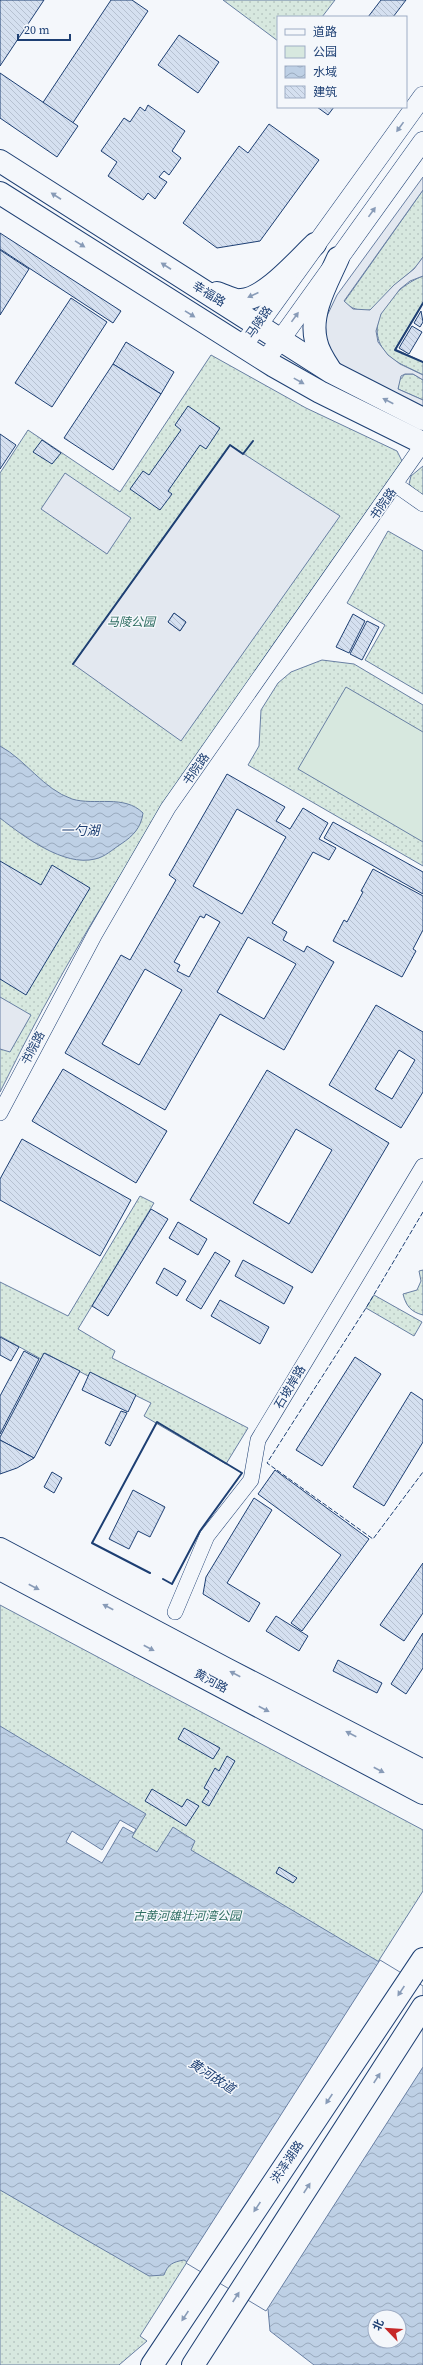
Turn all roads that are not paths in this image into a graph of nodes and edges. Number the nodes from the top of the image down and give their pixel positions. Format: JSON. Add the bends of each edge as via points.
{"nodes":[{"id":1,"x":423,"y":96,"type":"edge"},
{"id":2,"x":423,"y":142,"type":"edge"},
{"id":3,"x":0,"y":161,"type":"edge"},
{"id":4,"x":0,"y":193,"type":"edge"},
{"id":5,"x":314,"y":244,"type":"junction"},
{"id":6,"x":338,"y":258,"type":"junction"},
{"id":7,"x":194,"y":284,"type":"junction"},
{"id":8,"x":258,"y":325,"type":"junction"},
{"id":9,"x":280,"y":339,"type":"junction"},
{"id":10,"x":242,"y":347,"type":"junction"},
{"id":11,"x":266,"y":361,"type":"junction"},
{"id":12,"x":331,"y":372,"type":"junction"},
{"id":13,"x":423,"y":419,"type":"edge"},
{"id":14,"x":423,"y":444,"type":"edge"},
{"id":15,"x":396,"y":485,"type":"junction"},
{"id":16,"x":423,"y":504,"type":"edge"},
{"id":17,"x":0,"y":1113,"type":"edge"},
{"id":18,"x":423,"y":1166,"type":"edge"},
{"id":19,"x":0,"y":1549,"type":"edge"},
{"id":20,"x":0,"y":1569,"type":"edge"},
{"id":21,"x":174,"y":1612,"type":"dead end"},
{"id":22,"x":423,"y":1771,"type":"edge"},
{"id":23,"x":423,"y":1793,"type":"edge"},
{"id":24,"x":423,"y":1959,"type":"edge"},
{"id":25,"x":423,"y":2008,"type":"edge"},
{"id":26,"x":155,"y":2360,"type":"edge"},
{"id":27,"x":193,"y":2365,"type":"edge"}],
"edges":[{"from":1,"to":5,"type":"street","name":"马陵路","one_way":true},
{"from":6,"to":2,"type":"street","one_way":true},
{"from":7,"to":3,"type":"main road","name":"幸福路","one_way":true},
{"from":4,"to":10,"type":"main road","one_way":true},
{"from":5,"to":7,"type":"main road","one_way":true,"via":[[265,289],[241,300]]},
{"from":5,"to":8,"type":"street","name":"马陵路"},
{"from":9,"to":6,"type":"street","one_way":true},
{"from":6,"to":12,"type":"main road","via":[[320,298],[316,317],[315,340]]},
{"from":7,"to":8,"type":"main road","name":"幸福路"},
{"from":8,"to":9,"type":"main road","name":"幸福路"},
{"from":8,"to":10,"type":"street","name":"马陵路"},
{"from":9,"to":11,"type":"street"},
{"from":9,"to":12,"type":"main road","name":"幸福路"},
{"from":10,"to":11,"type":"main road","name":"马陵路"},
{"from":11,"to":14,"type":"main road","one_way":true,"via":[[320,392]]},
{"from":13,"to":12,"type":"main road","name":"幸福路","one_way":true},
{"from":14,"to":15,"type":"street","name":"书院路"},
{"from":15,"to":16,"type":"street"},
{"from":15,"to":17,"type":"street","name":"书院路","via":[[168,808],[95,934]]},
{"from":18,"to":21,"type":"street","name":"石坡岸路","via":[[258,1440],[251,1480],[207,1536]]},
{"from":22,"to":19,"type":"main road","name":"黄河路","one_way":true},
{"from":20,"to":23,"type":"main road","name":"黄河路","one_way":true},
{"from":24,"to":26,"type":"main road","name":"洪泽湖路","one_way":true},
{"from":27,"to":25,"type":"main road","one_way":true}]}
